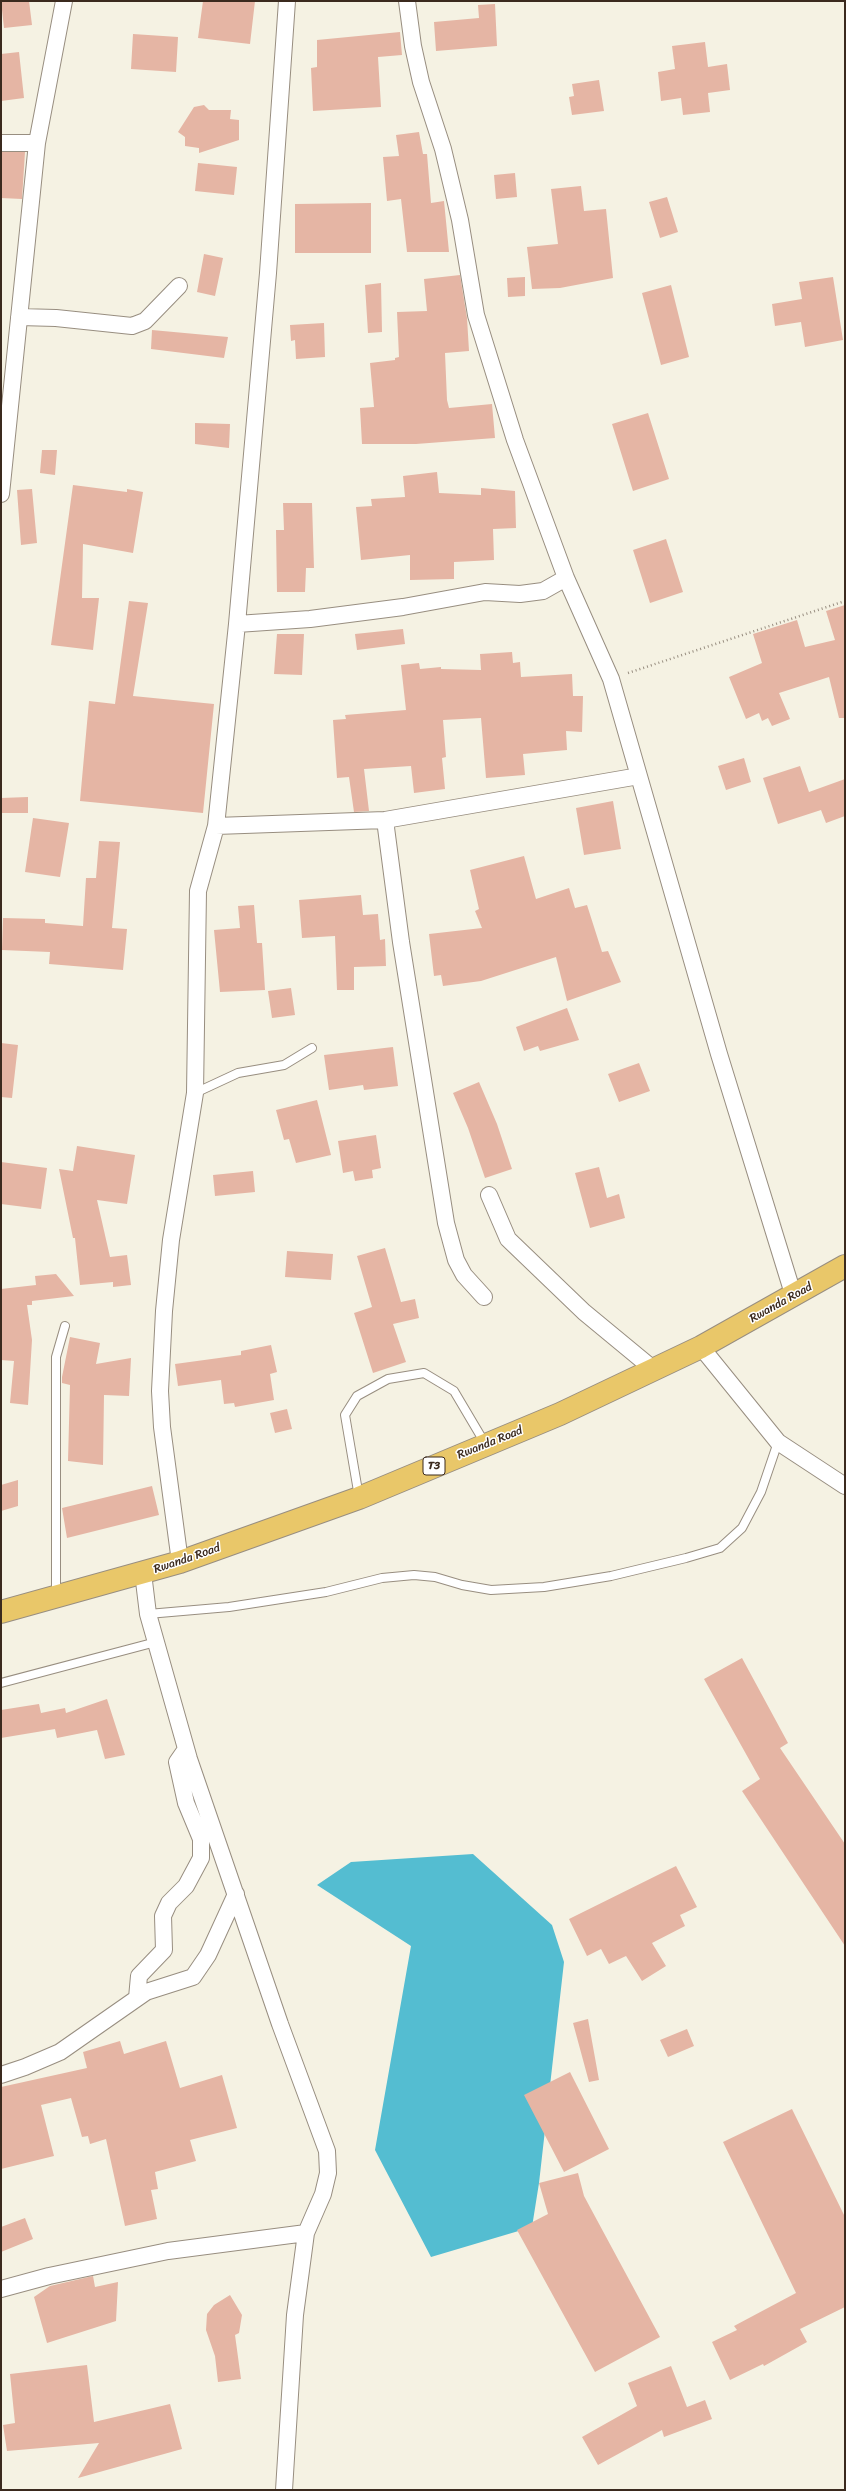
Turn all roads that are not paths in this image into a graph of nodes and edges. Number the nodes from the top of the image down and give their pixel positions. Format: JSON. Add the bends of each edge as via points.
{"nodes":[{"id":1,"x":64,"y":1,"type":"edge"},
{"id":2,"x":287,"y":1,"type":"edge"},
{"id":3,"x":406,"y":1,"type":"edge"},
{"id":4,"x":1,"y":142,"type":"edge"},
{"id":5,"x":37,"y":143,"type":"junction"},
{"id":6,"x":179,"y":286,"type":"dead end"},
{"id":7,"x":19,"y":317,"type":"junction"},
{"id":8,"x":1,"y":494,"type":"edge"},
{"id":9,"x":566,"y":578,"type":"junction"},
{"id":10,"x":237,"y":624,"type":"junction"},
{"id":11,"x":638,"y":776,"type":"junction"},
{"id":12,"x":385,"y":820,"type":"junction"},
{"id":13,"x":216,"y":826,"type":"junction"},
{"id":14,"x":312,"y":1048,"type":"dead end"},
{"id":15,"x":195,"y":1093,"type":"junction"},
{"id":16,"x":490,"y":1195,"type":"dead end"},
{"id":17,"x":845,"y":1266,"type":"edge"},
{"id":18,"x":794,"y":1296,"type":"junction"},
{"id":19,"x":484,"y":1297,"type":"dead end"},
{"id":20,"x":65,"y":1326,"type":"dead end"},
{"id":21,"x":701,"y":1347,"type":"junction"},
{"id":22,"x":653,"y":1369,"type":"junction"},
{"id":23,"x":778,"y":1442,"type":"junction"},
{"id":24,"x":486,"y":1445,"type":"junction"},
{"id":25,"x":845,"y":1470,"type":"edge"},
{"id":26,"x":831,"y":1478,"type":"junction"},
{"id":27,"x":845,"y":1486,"type":"edge"},
{"id":28,"x":359,"y":1498,"type":"junction"},
{"id":29,"x":180,"y":1562,"type":"junction"},
{"id":30,"x":143,"y":1573,"type":"junction"},
{"id":31,"x":56,"y":1596,"type":"junction"},
{"id":32,"x":1,"y":1612,"type":"edge"},
{"id":33,"x":148,"y":1614,"type":"junction"},
{"id":34,"x":156,"y":1642,"type":"junction"},
{"id":35,"x":1,"y":1683,"type":"edge"},
{"id":36,"x":186,"y":1749,"type":"junction"},
{"id":37,"x":236,"y":1894,"type":"junction"},
{"id":38,"x":137,"y":1998,"type":"junction"},
{"id":39,"x":1,"y":2075,"type":"edge"},
{"id":40,"x":306,"y":2233,"type":"junction"},
{"id":41,"x":1,"y":2289,"type":"edge"},
{"id":42,"x":284,"y":2490,"type":"edge"}],
"edges":[{"from":1,"to":5,"type":"street"},
{"from":2,"to":10,"type":"street","via":[[268,273]]},
{"from":3,"to":9,"type":"street","via":[[421,82],[443,149],[460,220],[476,315],[515,440]]},
{"from":4,"to":5,"type":"street"},
{"from":5,"to":7,"type":"street"},
{"from":6,"to":7,"type":"street","via":[[145,322],[132,326]]},
{"from":7,"to":8,"type":"street"},
{"from":9,"to":10,"type":"street","via":[[543,591],[520,594],[485,592],[403,607],[310,619]]},
{"from":9,"to":11,"type":"street","via":[[611,679]]},
{"from":10,"to":13,"type":"street"},
{"from":11,"to":12,"type":"street"},
{"from":11,"to":18,"type":"street","via":[[719,1054]]},
{"from":12,"to":13,"type":"street"},
{"from":12,"to":19,"type":"street","via":[[401,942],[446,1223],[456,1260],[464,1275]]},
{"from":13,"to":15,"type":"street","via":[[198,890]]},
{"from":14,"to":15,"type":"lane","via":[[284,1065],[238,1073]]},
{"from":15,"to":29,"type":"street","via":[[171,1240],[160,1391],[162,1427]]},
{"from":16,"to":22,"type":"street","via":[[508,1239],[584,1312]]},
{"from":17,"to":18,"type":"highway","name":"Rwanda Road","number":"T3"},
{"from":18,"to":21,"type":"highway","name":"Rwanda Road","number":"T3"},
{"from":20,"to":31,"type":"lane","via":[[56,1357]]},
{"from":21,"to":22,"type":"highway","name":"Rwanda Road","number":"T3"},
{"from":21,"to":23,"type":"street"},
{"from":22,"to":24,"type":"highway","name":"Rwanda Road","number":"T3","via":[[560,1414]]},
{"from":23,"to":26,"type":"street"},
{"from":23,"to":33,"type":"lane","via":[[761,1492],[742,1528],[720,1548],[686,1558],[611,1576],[544,1587],[491,1590],[435,1577],[414,1575],[382,1578],[326,1592],[229,1607]]},
{"from":24,"to":28,"type":"highway","name":"Rwanda Road","number":"T3"},
{"from":24,"to":28,"type":"lane","via":[[454,1391],[424,1373],[388,1379],[358,1396],[345,1415]]},
{"from":25,"to":26,"type":"street"},
{"from":26,"to":27,"type":"street"},
{"from":28,"to":29,"type":"highway","name":"Rwanda Road","number":"T3"},
{"from":29,"to":30,"type":"highway","name":"Rwanda Road","number":"T3"},
{"from":30,"to":31,"type":"highway","name":"Rwanda Road","number":"T3"},
{"from":30,"to":33,"type":"street"},
{"from":31,"to":32,"type":"highway","name":"Rwanda Road","number":"T3"},
{"from":33,"to":34,"type":"street"},
{"from":34,"to":35,"type":"lane"},
{"from":34,"to":36,"type":"street"},
{"from":36,"to":37,"type":"street"},
{"from":36,"to":38,"type":"street","via":[[177,1762],[186,1803],[201,1839],[201,1858],[186,1886],[169,1903],[163,1916],[164,1950],[139,1976]]},
{"from":37,"to":38,"type":"street","via":[[208,1955],[193,1977],[146,1992]]},
{"from":37,"to":40,"type":"street","via":[[327,2151],[328,2173],[323,2194]]},
{"from":38,"to":39,"type":"street","via":[[60,2052]]},
{"from":40,"to":41,"type":"street","via":[[168,2251]]},
{"from":40,"to":42,"type":"street","via":[[295,2315]]}]}
